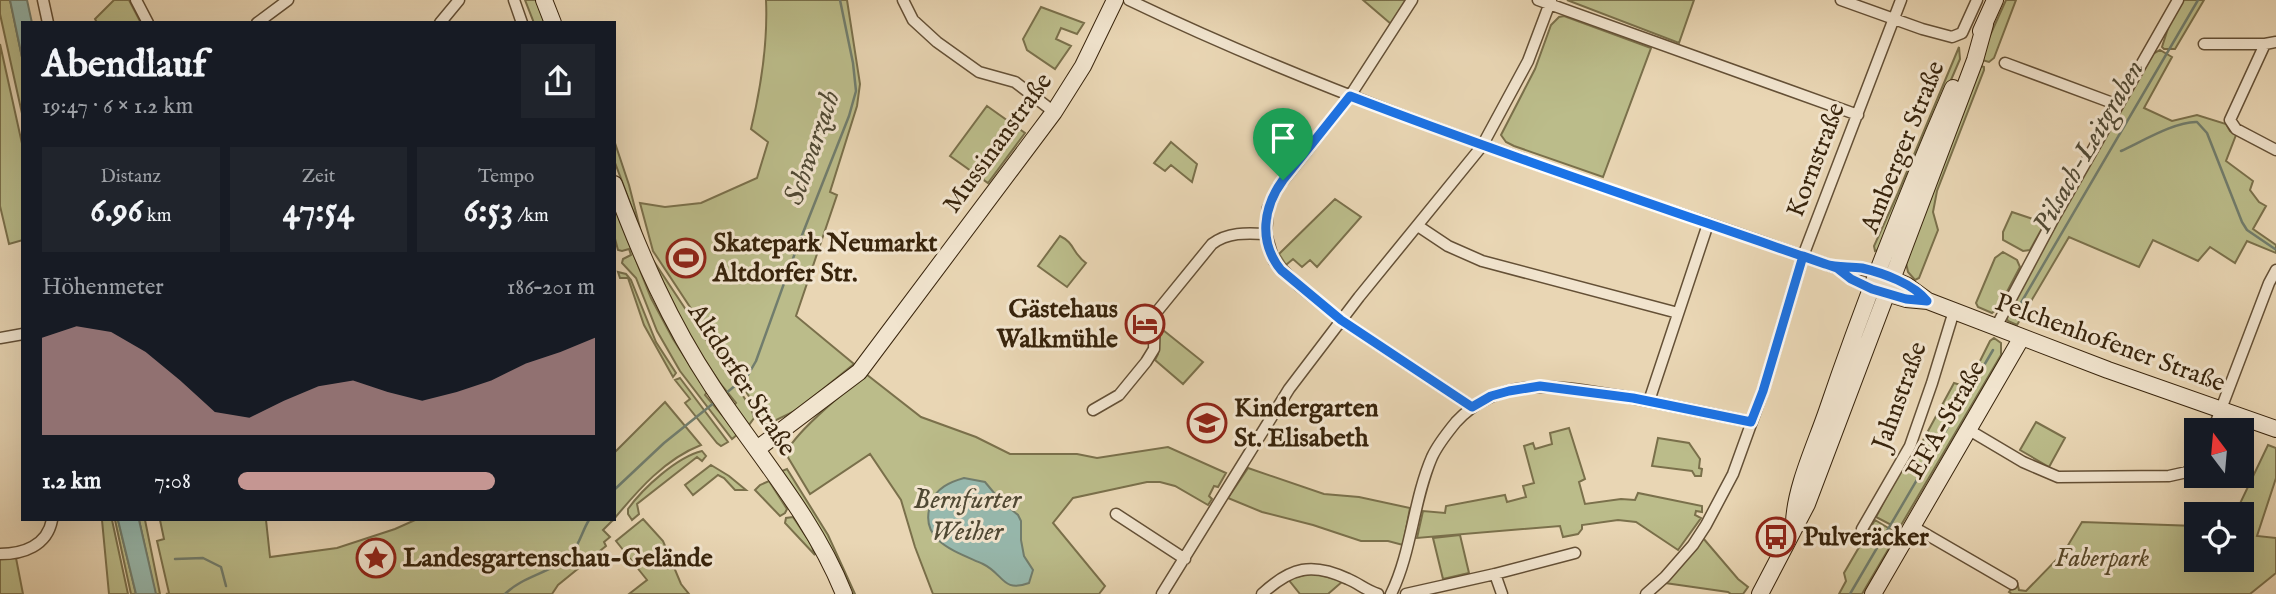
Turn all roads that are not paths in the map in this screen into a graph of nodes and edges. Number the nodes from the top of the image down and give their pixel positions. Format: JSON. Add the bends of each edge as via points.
{"nodes":[{"id":1,"x":43,"y":0,"type":"edge"},
{"id":2,"x":136,"y":0,"type":"edge"},
{"id":3,"x":288,"y":0,"type":"edge"},
{"id":4,"x":459,"y":0,"type":"edge"},
{"id":5,"x":514,"y":0,"type":"edge"},
{"id":6,"x":544,"y":0,"type":"edge"},
{"id":7,"x":903,"y":0,"type":"edge"},
{"id":8,"x":1115,"y":0,"type":"edge"},
{"id":9,"x":1129,"y":0,"type":"edge"},
{"id":10,"x":1412,"y":0,"type":"edge"},
{"id":11,"x":1538,"y":0,"type":"edge"},
{"id":12,"x":1841,"y":0,"type":"edge"},
{"id":13,"x":1901,"y":0,"type":"edge"},
{"id":14,"x":1977,"y":0,"type":"edge"},
{"id":15,"x":1995,"y":0,"type":"edge"},
{"id":16,"x":2178,"y":0,"type":"edge"},
{"id":17,"x":1551,"y":2,"type":"edge"},
{"id":18,"x":1893,"y":18,"type":"junction"},
{"id":19,"x":48,"y":21,"type":"edge"},
{"id":20,"x":147,"y":21,"type":"edge"},
{"id":21,"x":260,"y":21,"type":"edge"},
{"id":22,"x":442,"y":21,"type":"edge"},
{"id":23,"x":521,"y":21,"type":"edge"},
{"id":24,"x":552,"y":21,"type":"edge"},
{"id":25,"x":2270,"y":43,"type":"edge"},
{"id":26,"x":2204,"y":44,"type":"dead end"},
{"id":27,"x":2005,"y":63,"type":"dead end"},
{"id":28,"x":1350,"y":96,"type":"junction"},
{"id":29,"x":2118,"y":105,"type":"junction"},
{"id":30,"x":1054,"y":112,"type":"junction"},
{"id":31,"x":1857,"y":115,"type":"junction"},
{"id":32,"x":1482,"y":146,"type":"junction"},
{"id":33,"x":2276,"y":150,"type":"edge"},
{"id":34,"x":616,"y":189,"type":"edge"},
{"id":35,"x":1708,"y":224,"type":"junction"},
{"id":36,"x":1418,"y":226,"type":"junction"},
{"id":37,"x":1266,"y":234,"type":"junction"},
{"id":38,"x":1803,"y":256,"type":"junction"},
{"id":39,"x":1837,"y":268,"type":"junction"},
{"id":40,"x":2276,"y":270,"type":"edge"},
{"id":41,"x":1882,"y":284,"type":"junction"},
{"id":42,"x":1954,"y":311,"type":"junction"},
{"id":43,"x":1678,"y":313,"type":"junction"},
{"id":44,"x":1341,"y":320,"type":"junction"},
{"id":45,"x":1996,"y":327,"type":"junction"},
{"id":46,"x":21,"y":334,"type":"edge"},
{"id":47,"x":2022,"y":337,"type":"junction"},
{"id":48,"x":0,"y":338,"type":"edge"},
{"id":49,"x":1649,"y":401,"type":"junction"},
{"id":50,"x":1472,"y":407,"type":"junction"},
{"id":51,"x":1093,"y":410,"type":"dead end"},
{"id":52,"x":2222,"y":410,"type":"junction"},
{"id":53,"x":2218,"y":418,"type":"edge"},
{"id":54,"x":1751,"y":422,"type":"junction"},
{"id":55,"x":2276,"y":429,"type":"edge"},
{"id":56,"x":1969,"y":430,"type":"junction"},
{"id":57,"x":757,"y":449,"type":"junction"},
{"id":58,"x":2184,"y":473,"type":"edge"},
{"id":59,"x":1116,"y":514,"type":"dead end"},
{"id":60,"x":52,"y":521,"type":"edge"},
{"id":61,"x":1912,"y":526,"type":"junction"},
{"id":62,"x":1861,"y":529,"type":"dead end"},
{"id":63,"x":1575,"y":553,"type":"dead end"},
{"id":64,"x":0,"y":554,"type":"edge"},
{"id":65,"x":1185,"y":559,"type":"junction"},
{"id":66,"x":1495,"y":574,"type":"junction"},
{"id":67,"x":2012,"y":584,"type":"dead end"},
{"id":68,"x":844,"y":594,"type":"edge"},
{"id":69,"x":1162,"y":594,"type":"edge"},
{"id":70,"x":1262,"y":594,"type":"edge"},
{"id":71,"x":1378,"y":594,"type":"edge"},
{"id":72,"x":1391,"y":594,"type":"edge"},
{"id":73,"x":1406,"y":594,"type":"edge"},
{"id":74,"x":1502,"y":594,"type":"edge"},
{"id":75,"x":1646,"y":594,"type":"edge"},
{"id":76,"x":1760,"y":594,"type":"edge"},
{"id":77,"x":1873,"y":594,"type":"edge"}],
"edges":[{"from":1,"to":19,"type":"street"},
{"from":2,"to":20,"type":"street"},
{"from":3,"to":21,"type":"street"},
{"from":4,"to":22,"type":"street"},
{"from":5,"to":23,"type":"street"},
{"from":6,"to":24,"type":"main road"},
{"from":7,"to":30,"type":"street","via":[[913,20],[937,42],[979,72],[1015,82]]},
{"from":8,"to":30,"type":"main road","name":"Mussinanstraße"},
{"from":9,"to":28,"type":"street"},
{"from":10,"to":28,"type":"street"},
{"from":11,"to":17,"type":"street"},
{"from":12,"to":18,"type":"street"},
{"from":13,"to":18,"type":"street","name":"Kornstraße"},
{"from":14,"to":18,"type":"street","via":[[1962,33],[1955,37]]},
{"from":15,"to":41,"type":"main road","name":"Amberger Straße","via":[[1975,60]]},
{"from":16,"to":29,"type":"street"},
{"from":17,"to":31,"type":"street"},
{"from":17,"to":32,"type":"street","via":[[1528,61]]},
{"from":18,"to":31,"type":"street","name":"Kornstraße"},
{"from":25,"to":26,"type":"street"},
{"from":25,"to":33,"type":"street","via":[[2230,120],[2236,130]]},
{"from":27,"to":29,"type":"street"},
{"from":28,"to":32,"type":"street"},
{"from":28,"to":37,"type":"street","via":[[1278,187],[1268,208]]},
{"from":29,"to":45,"type":"street"},
{"from":30,"to":57,"type":"main road","name":"Mussinanstraße","via":[[859,372]]},
{"from":31,"to":38,"type":"street","name":"Kornstraße"},
{"from":32,"to":35,"type":"street"},
{"from":32,"to":36,"type":"street"},
{"from":34,"to":57,"type":"main road","name":"Altdorfer Straße","via":[[679,333]]},
{"from":35,"to":38,"type":"street"},
{"from":35,"to":43,"type":"street"},
{"from":36,"to":43,"type":"street","via":[[1482,261]]},
{"from":36,"to":44,"type":"street"},
{"from":37,"to":44,"type":"street","via":[[1281,270]]},
{"from":37,"to":51,"type":"street","via":[[1235,234],[1212,244],[1155,314],[1154,349],[1146,362],[1119,395]]},
{"from":38,"to":39,"type":"street"},
{"from":38,"to":54,"type":"street","name":"Kornstraße"},
{"from":39,"to":41,"type":"street","via":[[1851,279]]},
{"from":39,"to":41,"type":"street","via":[[1857,268]]},
{"from":40,"to":52,"type":"street"},
{"from":41,"to":42,"type":"main road","name":"Pelchenhofener Straße","via":[[1912,300]]},
{"from":41,"to":76,"type":"main road","name":"Amberger Straße","via":[[1807,504]]},
{"from":42,"to":45,"type":"main road","name":"Pelchenhofener Straße"},
{"from":42,"to":62,"type":"street","name":"Jahnstraße","via":[[1910,446]]},
{"from":43,"to":49,"type":"street"},
{"from":44,"to":50,"type":"street"},
{"from":44,"to":65,"type":"street","via":[[1286,393]]},
{"from":45,"to":47,"type":"main road","name":"Pelchenhofener Straße"},
{"from":46,"to":48,"type":"street"},
{"from":47,"to":52,"type":"main road","name":"Pelchenhofener Straße"},
{"from":47,"to":56,"type":"main road","name":"EFA-Straße"},
{"from":49,"to":50,"type":"street","via":[[1540,386],[1491,396]]},
{"from":49,"to":54,"type":"street"},
{"from":50,"to":72,"type":"street","via":[[1432,458]]},
{"from":52,"to":53,"type":"street"},
{"from":52,"to":55,"type":"main road","name":"Pelchenhofener Straße"},
{"from":54,"to":75,"type":"street","name":"Kornstraße","via":[[1730,480],[1706,525]]},
{"from":56,"to":58,"type":"street","via":[[2058,477]]},
{"from":56,"to":61,"type":"main road","name":"EFA-Straße"},
{"from":57,"to":68,"type":"main road","name":"Altdorfer Straße","via":[[812,532]]},
{"from":59,"to":65,"type":"street"},
{"from":60,"to":64,"type":"street","via":[[34,547]]},
{"from":61,"to":67,"type":"street"},
{"from":61,"to":77,"type":"main road","name":"EFA-Straße"},
{"from":63,"to":66,"type":"street"},
{"from":65,"to":69,"type":"street"},
{"from":66,"to":73,"type":"street"},
{"from":66,"to":74,"type":"street"},
{"from":70,"to":71,"type":"street","via":[[1287,574],[1311,569],[1337,574]]}]}
